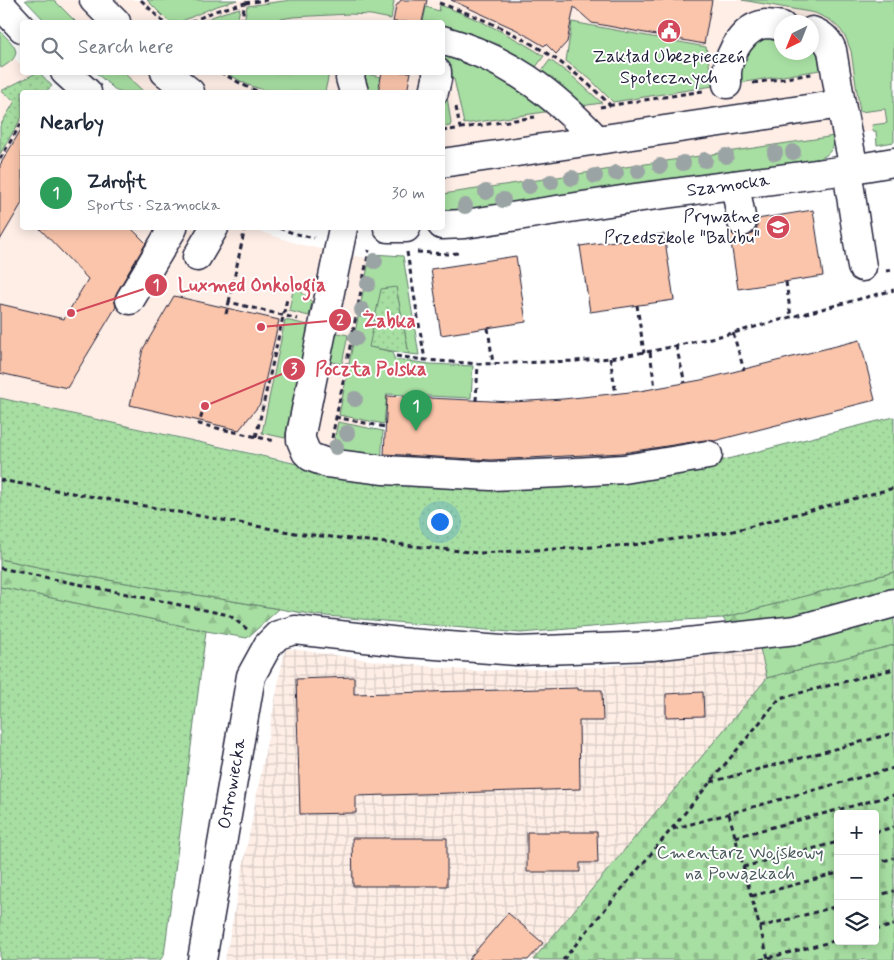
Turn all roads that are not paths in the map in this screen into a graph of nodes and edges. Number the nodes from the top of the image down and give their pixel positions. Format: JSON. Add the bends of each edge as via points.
{"nodes":[{"id":1,"x":94,"y":0,"type":"edge"},
{"id":2,"x":0,"y":4,"type":"edge"},
{"id":3,"x":114,"y":20,"type":"edge"},
{"id":4,"x":774,"y":25,"type":"edge"},
{"id":5,"x":20,"y":26,"type":"edge"},
{"id":6,"x":819,"y":34,"type":"edge"},
{"id":7,"x":445,"y":41,"type":"edge"},
{"id":8,"x":68,"y":75,"type":"edge"},
{"id":9,"x":169,"y":75,"type":"edge"},
{"id":10,"x":350,"y":75,"type":"edge"},
{"id":11,"x":437,"y":75,"type":"edge"},
{"id":12,"x":727,"y":84,"type":"dead end"},
{"id":13,"x":85,"y":90,"type":"edge"},
{"id":14,"x":188,"y":90,"type":"edge"},
{"id":15,"x":353,"y":90,"type":"edge"},
{"id":16,"x":434,"y":90,"type":"edge"},
{"id":17,"x":841,"y":104,"type":"junction"},
{"id":18,"x":597,"y":140,"type":"junction"},
{"id":19,"x":894,"y":162,"type":"edge"},
{"id":20,"x":445,"y":163,"type":"edge"},
{"id":21,"x":850,"y":169,"type":"junction"},
{"id":22,"x":735,"y":185,"type":"junction"},
{"id":23,"x":742,"y":222,"type":"dead end"},
{"id":24,"x":445,"y":226,"type":"edge"},
{"id":25,"x":172,"y":230,"type":"edge"},
{"id":26,"x":213,"y":230,"type":"edge"},
{"id":27,"x":342,"y":230,"type":"edge"},
{"id":28,"x":391,"y":230,"type":"edge"},
{"id":29,"x":407,"y":240,"type":"edge"},
{"id":30,"x":197,"y":257,"type":"dead end"},
{"id":31,"x":862,"y":267,"type":"dead end"},
{"id":32,"x":130,"y":300,"type":"dead end"},
{"id":33,"x":708,"y":455,"type":"dead end"},
{"id":34,"x":894,"y":603,"type":"edge"},
{"id":35,"x":202,"y":960,"type":"edge"}],
"edges":[{"from":1,"to":3,"type":"street"},
{"from":2,"to":5,"type":"street"},
{"from":4,"to":12,"type":"street","via":[[765,24],[749,31],[741,39],[730,61]]},
{"from":6,"to":17,"type":"street","via":[[832,50]]},
{"from":7,"to":18,"type":"street","via":[[485,55],[534,83]]},
{"from":8,"to":13,"type":"street"},
{"from":9,"to":14,"type":"street"},
{"from":10,"to":15,"type":"street"},
{"from":11,"to":16,"type":"street"},
{"from":17,"to":18,"type":"street"},
{"from":17,"to":21,"type":"street"},
{"from":18,"to":20,"type":"street"},
{"from":19,"to":21,"type":"street","name":"Szamocka"},
{"from":21,"to":22,"type":"street","name":"Szamocka"},
{"from":21,"to":31,"type":"street"},
{"from":22,"to":23,"type":"street"},
{"from":22,"to":24,"type":"street","name":"Szamocka"},
{"from":25,"to":32,"type":"street"},
{"from":26,"to":30,"type":"street"},
{"from":27,"to":33,"type":"street","via":[[300,434],[303,447],[311,457],[327,463],[384,470],[491,476],[624,469]]},
{"from":28,"to":29,"type":"street"},
{"from":34,"to":35,"type":"street","name":"Ostrowiecka","via":[[796,630],[652,646],[517,651],[296,630],[278,635],[268,645],[251,676]]}]}
